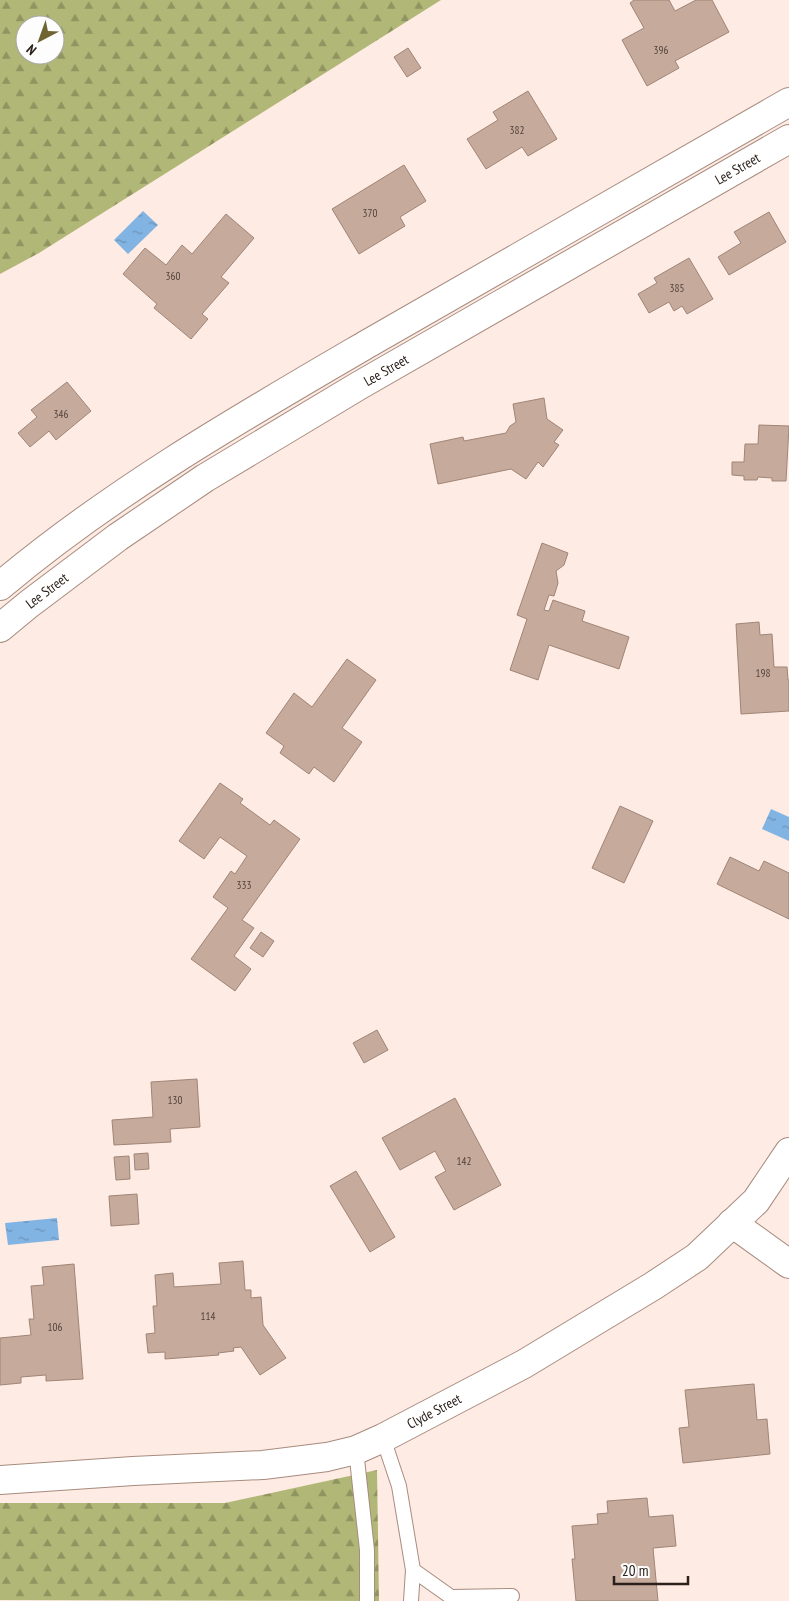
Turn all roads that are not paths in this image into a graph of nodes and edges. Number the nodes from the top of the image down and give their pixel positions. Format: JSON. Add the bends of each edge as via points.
{"nodes":[{"id":1,"x":789,"y":102,"type":"edge"},
{"id":2,"x":789,"y":140,"type":"edge"},
{"id":3,"x":0,"y":586,"type":"edge"},
{"id":4,"x":0,"y":628,"type":"edge"},
{"id":5,"x":789,"y":1152,"type":"edge"},
{"id":6,"x":732,"y":1224,"type":"junction"},
{"id":7,"x":789,"y":1264,"type":"edge"},
{"id":8,"x":383,"y":1438,"type":"junction"},
{"id":9,"x":356,"y":1450,"type":"junction"},
{"id":10,"x":0,"y":1480,"type":"edge"},
{"id":11,"x":413,"y":1570,"type":"junction"},
{"id":12,"x":512,"y":1596,"type":"dead end"},
{"id":13,"x":367,"y":1601,"type":"edge"},
{"id":14,"x":412,"y":1601,"type":"edge"}],
"edges":[{"from":1,"to":3,"type":"main road","via":[[252,411],[137,484]]},
{"from":2,"to":4,"type":"main road","name":"Lee Street","via":[[360,385],[205,478],[84,562]]},
{"from":5,"to":6,"type":"main road","name":"Clyde Street","via":[[756,1201]]},
{"from":6,"to":7,"type":"main road"},
{"from":6,"to":8,"type":"main road","name":"Clyde Street","via":[[697,1257],[645,1291],[524,1364]]},
{"from":8,"to":9,"type":"main road","name":"Clyde Street"},
{"from":8,"to":11,"type":"lane","via":[[398,1486]]},
{"from":9,"to":10,"type":"main road","name":"Clyde Street","via":[[263,1465]]},
{"from":9,"to":13,"type":"lane","via":[[367,1550]]},
{"from":11,"to":12,"type":"lane","via":[[452,1596]]},
{"from":11,"to":14,"type":"lane"}]}
